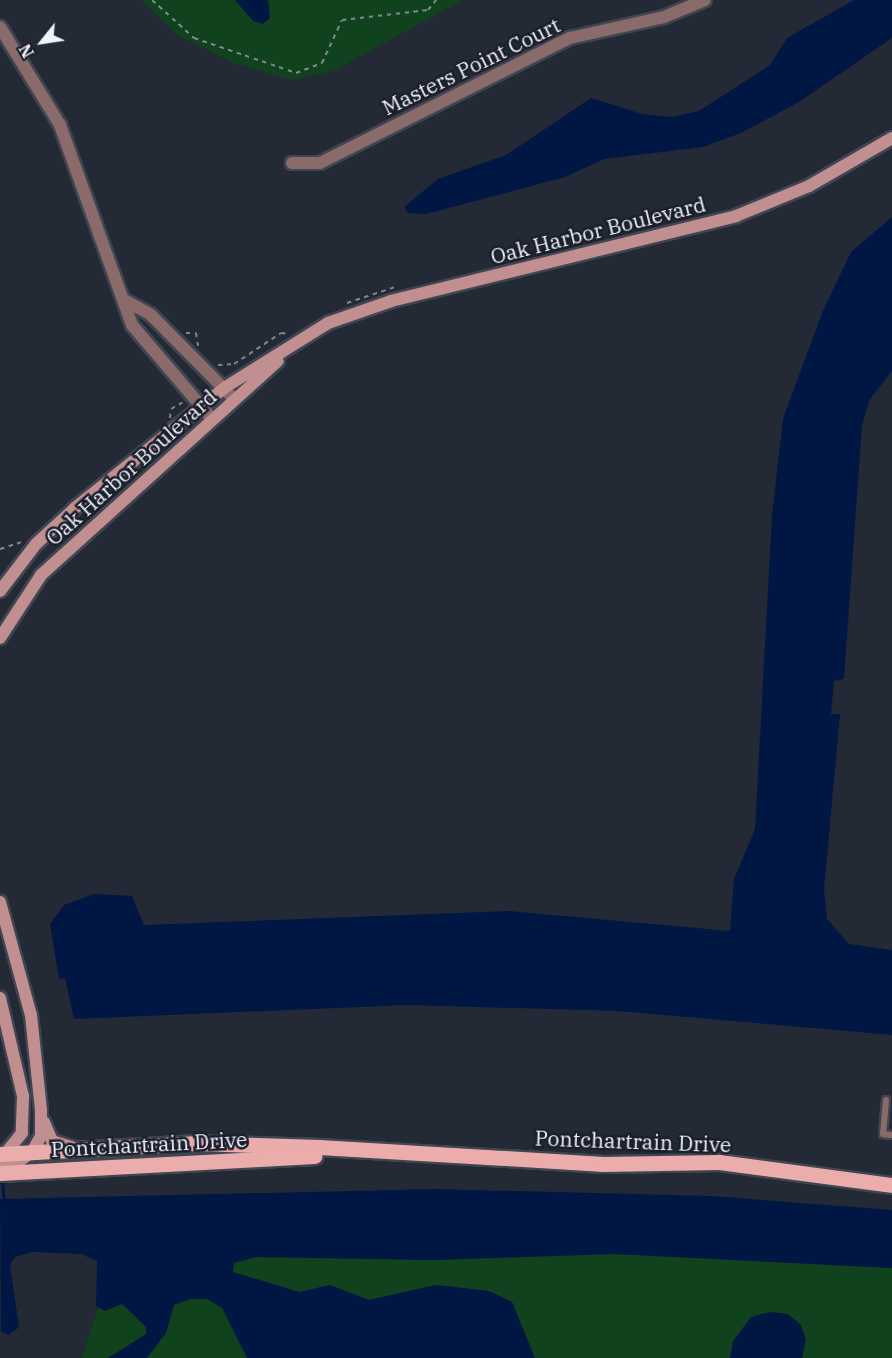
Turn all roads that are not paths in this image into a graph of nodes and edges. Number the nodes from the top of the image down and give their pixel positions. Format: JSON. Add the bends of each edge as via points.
{"nodes":[{"id":1,"x":705,"y":0,"type":"edge"},
{"id":2,"x":0,"y":27,"type":"edge"},
{"id":3,"x":892,"y":138,"type":"edge"},
{"id":4,"x":292,"y":163,"type":"dead end"},
{"id":5,"x":126,"y":301,"type":"junction"},
{"id":6,"x":305,"y":338,"type":"junction"},
{"id":7,"x":224,"y":388,"type":"junction"},
{"id":8,"x":234,"y":399,"type":"junction"},
{"id":9,"x":201,"y":408,"type":"junction"},
{"id":10,"x":212,"y":419,"type":"junction"},
{"id":11,"x":0,"y":591,"type":"edge"},
{"id":12,"x":0,"y":638,"type":"edge"},
{"id":13,"x":0,"y":902,"type":"edge"},
{"id":14,"x":0,"y":998,"type":"edge"},
{"id":15,"x":37,"y":1061,"type":"junction"},
{"id":16,"x":17,"y":1064,"type":"junction"},
{"id":17,"x":886,"y":1100,"type":"dead end"},
{"id":18,"x":41,"y":1110,"type":"junction"},
{"id":19,"x":892,"y":1135,"type":"edge"},
{"id":20,"x":73,"y":1148,"type":"junction"},
{"id":21,"x":372,"y":1151,"type":"junction"},
{"id":22,"x":32,"y":1152,"type":"junction"},
{"id":23,"x":2,"y":1158,"type":"edge"},
{"id":24,"x":0,"y":1173,"type":"edge"},
{"id":25,"x":892,"y":1185,"type":"edge"}],
"edges":[{"from":1,"to":4,"type":"street","name":"Masters Point Court","via":[[664,17],[570,38],[320,163]]},
{"from":2,"to":5,"type":"street","via":[[60,125],[109,273]]},
{"from":3,"to":6,"type":"street","name":"Oak Harbor Boulevard","via":[[809,186],[736,216],[391,301],[328,323]]},
{"from":5,"to":7,"type":"street","via":[[151,315]]},
{"from":5,"to":9,"type":"street","via":[[132,326]]},
{"from":6,"to":7,"type":"street","name":"Oak Harbor Boulevard"},
{"from":6,"to":8,"type":"street","name":"Oak Harbor Boulevard"},
{"from":7,"to":8,"type":"street"},
{"from":7,"to":9,"type":"street","name":"Oak Harbor Boulevard"},
{"from":8,"to":10,"type":"street","name":"Oak Harbor Boulevard"},
{"from":9,"to":10,"type":"street"},
{"from":9,"to":11,"type":"street","name":"Oak Harbor Boulevard","via":[[75,508],[36,544]]},
{"from":10,"to":12,"type":"street","name":"Oak Harbor Boulevard","via":[[41,575]]},
{"from":13,"to":15,"type":"street","via":[[31,1015]]},
{"from":14,"to":16,"type":"street"},
{"from":15,"to":16,"type":"street"},
{"from":15,"to":18,"type":"street"},
{"from":16,"to":23,"type":"street","via":[[22,1133]]},
{"from":17,"to":19,"type":"lane","via":[[883,1134]]},
{"from":18,"to":20,"type":"street","via":[[52,1141]]},
{"from":18,"to":22,"type":"street","via":[[41,1136]]},
{"from":20,"to":21,"type":"main road","name":"Pontchartrain Drive","via":[[194,1143]]},
{"from":20,"to":22,"type":"main road","name":"Pontchartrain Drive"},
{"from":21,"to":24,"type":"main road","name":"Pontchartrain Drive"},
{"from":21,"to":25,"type":"main road","name":"Pontchartrain Drive","via":[[603,1164],[719,1162]]},
{"from":22,"to":23,"type":"main road","name":"Pontchartrain Drive"}]}
